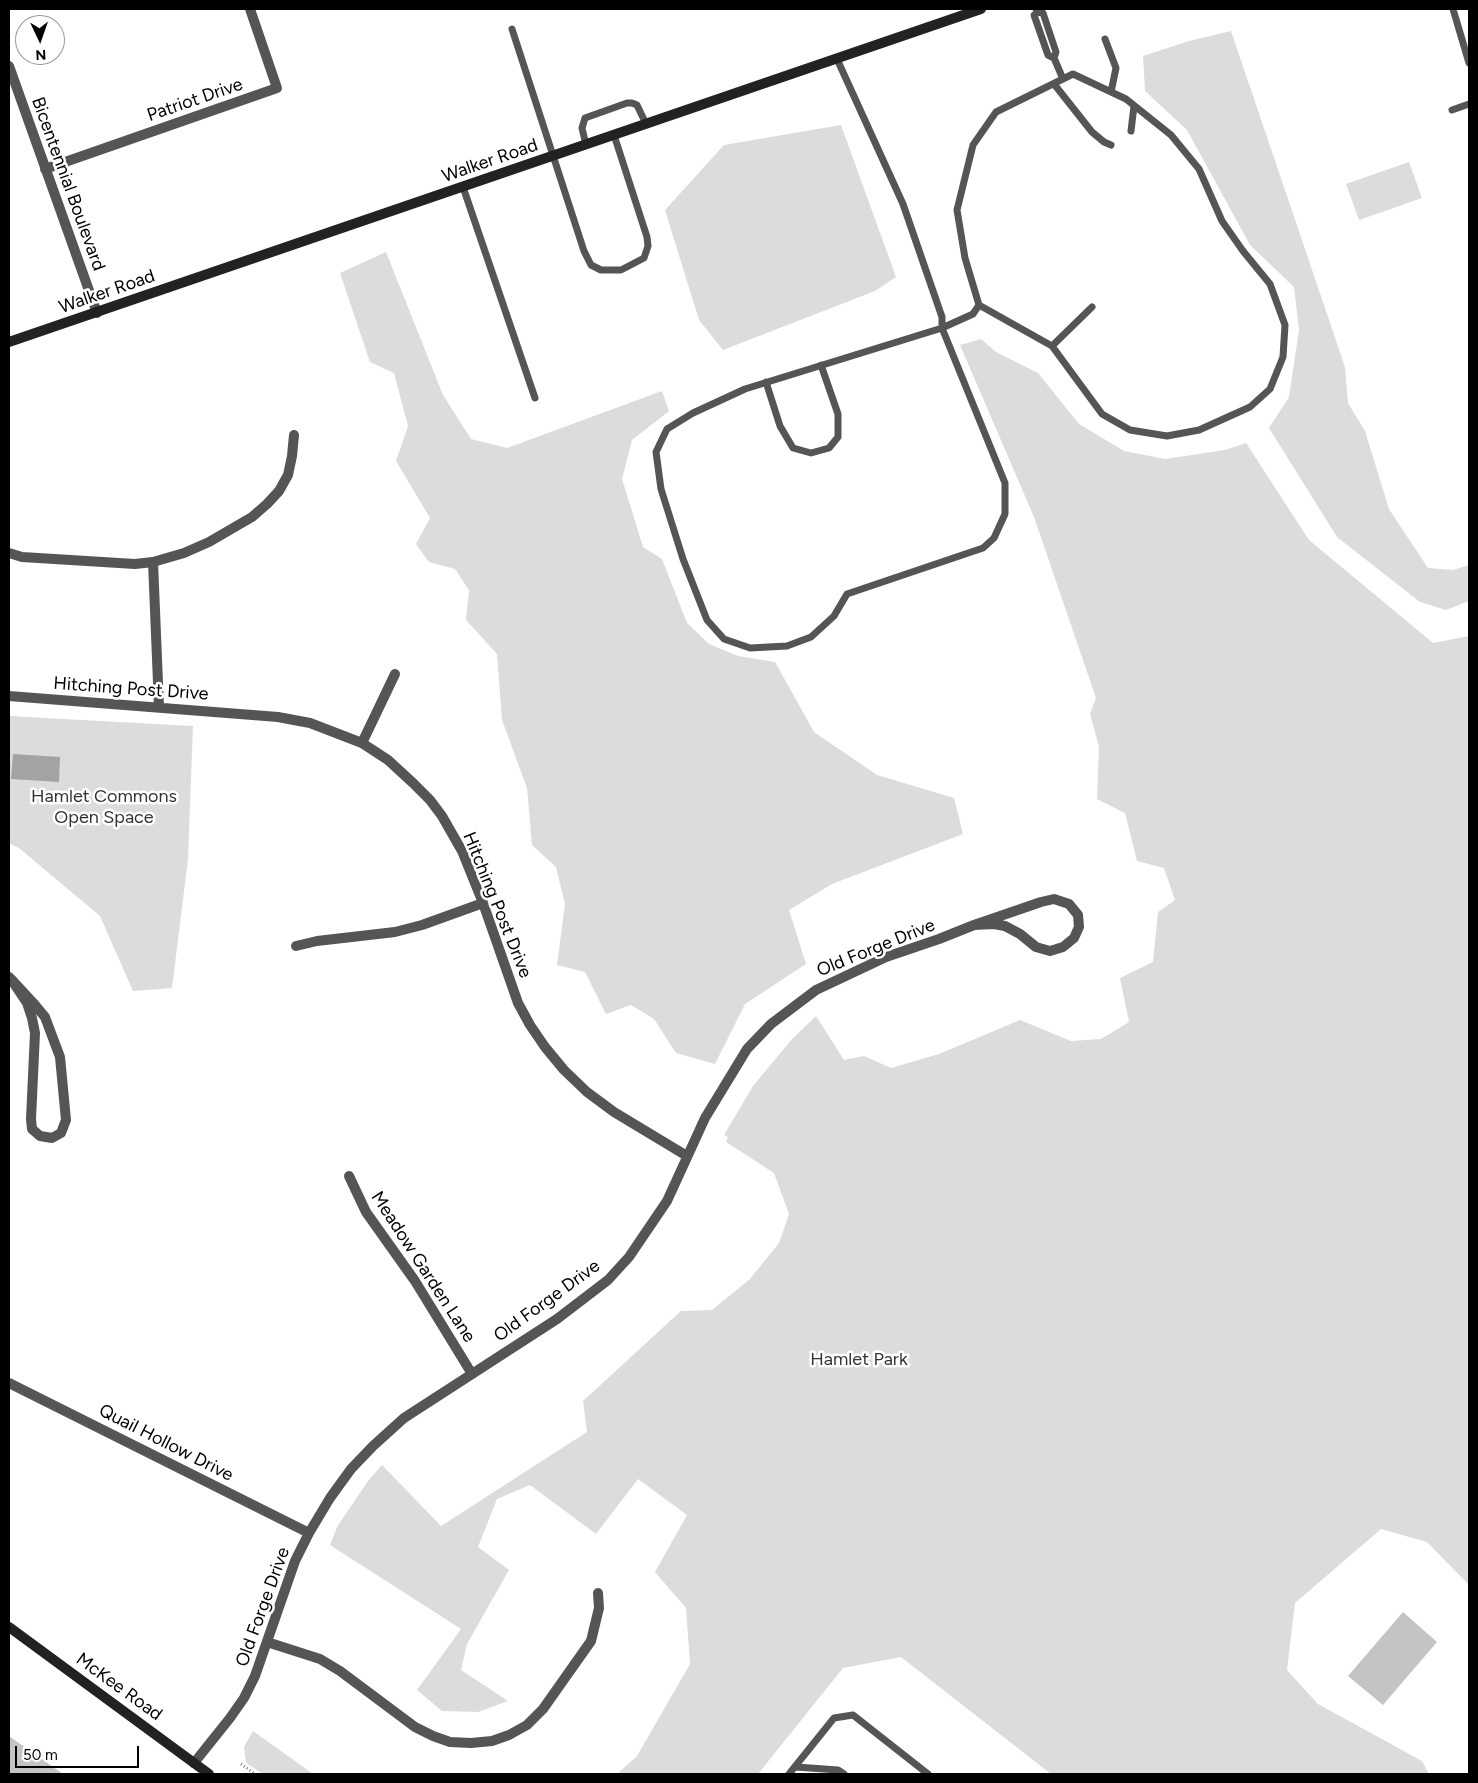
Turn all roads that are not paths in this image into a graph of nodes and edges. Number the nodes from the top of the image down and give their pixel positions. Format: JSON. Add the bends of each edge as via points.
{"nodes":[{"id":1,"x":250,"y":9,"type":"edge"},
{"id":2,"x":981,"y":9,"type":"edge"},
{"id":3,"x":1453,"y":9,"type":"edge"},
{"id":4,"x":1037,"y":10,"type":"edge"},
{"id":5,"x":512,"y":29,"type":"dead end"},
{"id":6,"x":1105,"y":40,"type":"dead end"},
{"id":7,"x":837,"y":58,"type":"junction"},
{"id":8,"x":1469,"y":64,"type":"edge"},
{"id":9,"x":9,"y":66,"type":"edge"},
{"id":10,"x":1063,"y":79,"type":"junction"},
{"id":11,"x":1054,"y":84,"type":"junction"},
{"id":12,"x":1111,"y":92,"type":"junction"},
{"id":13,"x":1469,"y":104,"type":"edge"},
{"id":14,"x":1134,"y":106,"type":"junction"},
{"id":15,"x":1452,"y":110,"type":"dead end"},
{"id":16,"x":646,"y":124,"type":"junction"},
{"id":17,"x":1131,"y":131,"type":"dead end"},
{"id":18,"x":614,"y":135,"type":"junction"},
{"id":19,"x":586,"y":145,"type":"junction"},
{"id":20,"x":1111,"y":145,"type":"dead end"},
{"id":21,"x":552,"y":156,"type":"junction"},
{"id":22,"x":45,"y":169,"type":"junction"},
{"id":23,"x":463,"y":187,"type":"junction"},
{"id":24,"x":979,"y":305,"type":"junction"},
{"id":25,"x":1092,"y":307,"type":"dead end"},
{"id":26,"x":97,"y":313,"type":"junction"},
{"id":27,"x":942,"y":328,"type":"junction"},
{"id":28,"x":9,"y":342,"type":"edge"},
{"id":29,"x":1052,"y":346,"type":"junction"},
{"id":30,"x":822,"y":365,"type":"junction"},
{"id":31,"x":766,"y":382,"type":"junction"},
{"id":32,"x":535,"y":398,"type":"dead end"},
{"id":33,"x":294,"y":436,"type":"dead end"},
{"id":34,"x":9,"y":553,"type":"edge"},
{"id":35,"x":153,"y":562,"type":"junction"},
{"id":36,"x":394,"y":674,"type":"dead end"},
{"id":37,"x":9,"y":696,"type":"edge"},
{"id":38,"x":159,"y":707,"type":"junction"},
{"id":39,"x":362,"y":743,"type":"junction"},
{"id":40,"x":483,"y":903,"type":"junction"},
{"id":41,"x":974,"y":925,"type":"junction"},
{"id":42,"x":296,"y":946,"type":"dead end"},
{"id":43,"x":10,"y":978,"type":"edge"},
{"id":44,"x":687,"y":1156,"type":"junction"},
{"id":45,"x":349,"y":1176,"type":"dead end"},
{"id":46,"x":472,"y":1374,"type":"junction"},
{"id":47,"x":9,"y":1383,"type":"edge"},
{"id":48,"x":309,"y":1533,"type":"junction"},
{"id":49,"x":598,"y":1593,"type":"dead end"},
{"id":50,"x":9,"y":1627,"type":"edge"},
{"id":51,"x":267,"y":1642,"type":"junction"},
{"id":52,"x":194,"y":1763,"type":"junction"},
{"id":53,"x":796,"y":1767,"type":"junction"},
{"id":54,"x":209,"y":1774,"type":"edge"},
{"id":55,"x":789,"y":1774,"type":"edge"},
{"id":56,"x":844,"y":1774,"type":"edge"},
{"id":57,"x":928,"y":1774,"type":"edge"}],
"edges":[{"from":1,"to":22,"type":"street","name":"Patriot Drive","via":[[277,88]]},
{"from":2,"to":7,"type":"street","name":"Walker Road"},
{"from":3,"to":8,"type":"lane"},
{"from":4,"to":10,"type":"lane","via":[[1034,15],[1048,56],[1054,58]]},
{"from":5,"to":21,"type":"lane"},
{"from":6,"to":12,"type":"lane","via":[[1116,68]]},
{"from":7,"to":16,"type":"street","name":"Walker Road"},
{"from":7,"to":27,"type":"lane","via":[[903,204],[942,317]]},
{"from":9,"to":22,"type":"street","name":"Bicentennial Boulevard"},
{"from":10,"to":11,"type":"lane"},
{"from":10,"to":12,"type":"lane","via":[[1073,74]]},
{"from":11,"to":20,"type":"lane","via":[[1092,132]]},
{"from":11,"to":24,"type":"lane","via":[[996,112],[973,145],[957,210],[965,258]]},
{"from":12,"to":14,"type":"lane"},
{"from":13,"to":15,"type":"lane"},
{"from":14,"to":17,"type":"lane"},
{"from":14,"to":29,"type":"lane","via":[[1171,135],[1199,169],[1222,221],[1270,284],[1285,324],[1283,357],[1270,389],[1250,407],[1200,430],[1167,436],[1130,430],[1102,414]]},
{"from":16,"to":18,"type":"street","name":"Walker Road"},
{"from":16,"to":19,"type":"lane","via":[[637,105],[627,103],[585,118],[582,128]]},
{"from":18,"to":19,"type":"street","name":"Walker Road"},
{"from":18,"to":21,"type":"lane","via":[[648,246],[644,258],[621,270],[601,270],[591,265]]},
{"from":19,"to":21,"type":"street","name":"Walker Road"},
{"from":21,"to":23,"type":"street","name":"Walker Road"},
{"from":22,"to":26,"type":"street","name":"Bicentennial Boulevard"},
{"from":23,"to":26,"type":"street","name":"Walker Road"},
{"from":23,"to":32,"type":"lane"},
{"from":24,"to":27,"type":"lane","via":[[973,314]]},
{"from":24,"to":29,"type":"lane"},
{"from":25,"to":29,"type":"lane"},
{"from":26,"to":28,"type":"street","name":"Walker Road"},
{"from":27,"to":30,"type":"lane"},
{"from":27,"to":31,"type":"lane","via":[[1005,483],[1005,514],[994,538],[983,548],[847,594],[834,616],[810,637],[787,646],[750,648],[724,639],[707,620],[682,559],[661,489],[656,452],[667,429],[745,389]]},
{"from":30,"to":31,"type":"lane"},
{"from":30,"to":31,"type":"lane","via":[[838,414],[838,437],[829,448],[811,453],[792,448],[780,426]]},
{"from":33,"to":35,"type":"street","via":[[288,475],[268,504],[209,542]]},
{"from":34,"to":35,"type":"street","via":[[135,564]]},
{"from":35,"to":38,"type":"street"},
{"from":36,"to":39,"type":"street"},
{"from":37,"to":38,"type":"street","name":"Hitching Post Drive"},
{"from":38,"to":39,"type":"street","name":"Hitching Post Drive","via":[[278,717],[310,723]]},
{"from":39,"to":40,"type":"street","name":"Hitching Post Drive","via":[[388,760],[430,800],[462,851]]},
{"from":40,"to":42,"type":"street","via":[[394,932]]},
{"from":40,"to":44,"type":"street","name":"Hitching Post Drive","via":[[522,1010],[564,1070],[614,1112]]},
{"from":41,"to":41,"type":"street","name":"Old Forge Drive","via":[[1054,899],[1069,904],[1078,915],[1080,927],[1074,938],[1050,951],[1036,947],[1005,926]]},
{"from":41,"to":44,"type":"street","name":"Old Forge Drive","via":[[886,957],[816,990],[771,1024],[747,1050],[705,1118]]},
{"from":43,"to":43,"type":"street","via":[[27,1003],[35,1033],[32,1129],[40,1136],[52,1138],[61,1133],[66,1120],[60,1056],[45,1017]]},
{"from":44,"to":46,"type":"street","name":"Old Forge Drive","via":[[667,1201],[629,1257],[608,1280],[557,1319]]},
{"from":45,"to":46,"type":"street","name":"Meadow Garden Lane","via":[[366,1212],[415,1281]]},
{"from":46,"to":48,"type":"street","name":"Old Forge Drive","via":[[404,1418],[373,1446],[351,1469]]},
{"from":47,"to":48,"type":"street","name":"Quail Hollow Drive"},
{"from":48,"to":51,"type":"street","name":"Old Forge Drive","via":[[295,1561]]},
{"from":49,"to":51,"type":"street","via":[[599,1608],[591,1641],[543,1709],[527,1725],[492,1741],[450,1742],[433,1736],[415,1727],[320,1659]]},
{"from":50,"to":52,"type":"street","name":"McKee Road"},
{"from":51,"to":52,"type":"street","name":"Old Forge Drive","via":[[244,1698]]},
{"from":52,"to":54,"type":"street","name":"McKee Road"},
{"from":53,"to":55,"type":"lane"},
{"from":53,"to":56,"type":"lane","via":[[838,1770]]},
{"from":53,"to":57,"type":"lane","via":[[834,1718],[853,1715]]}]}
